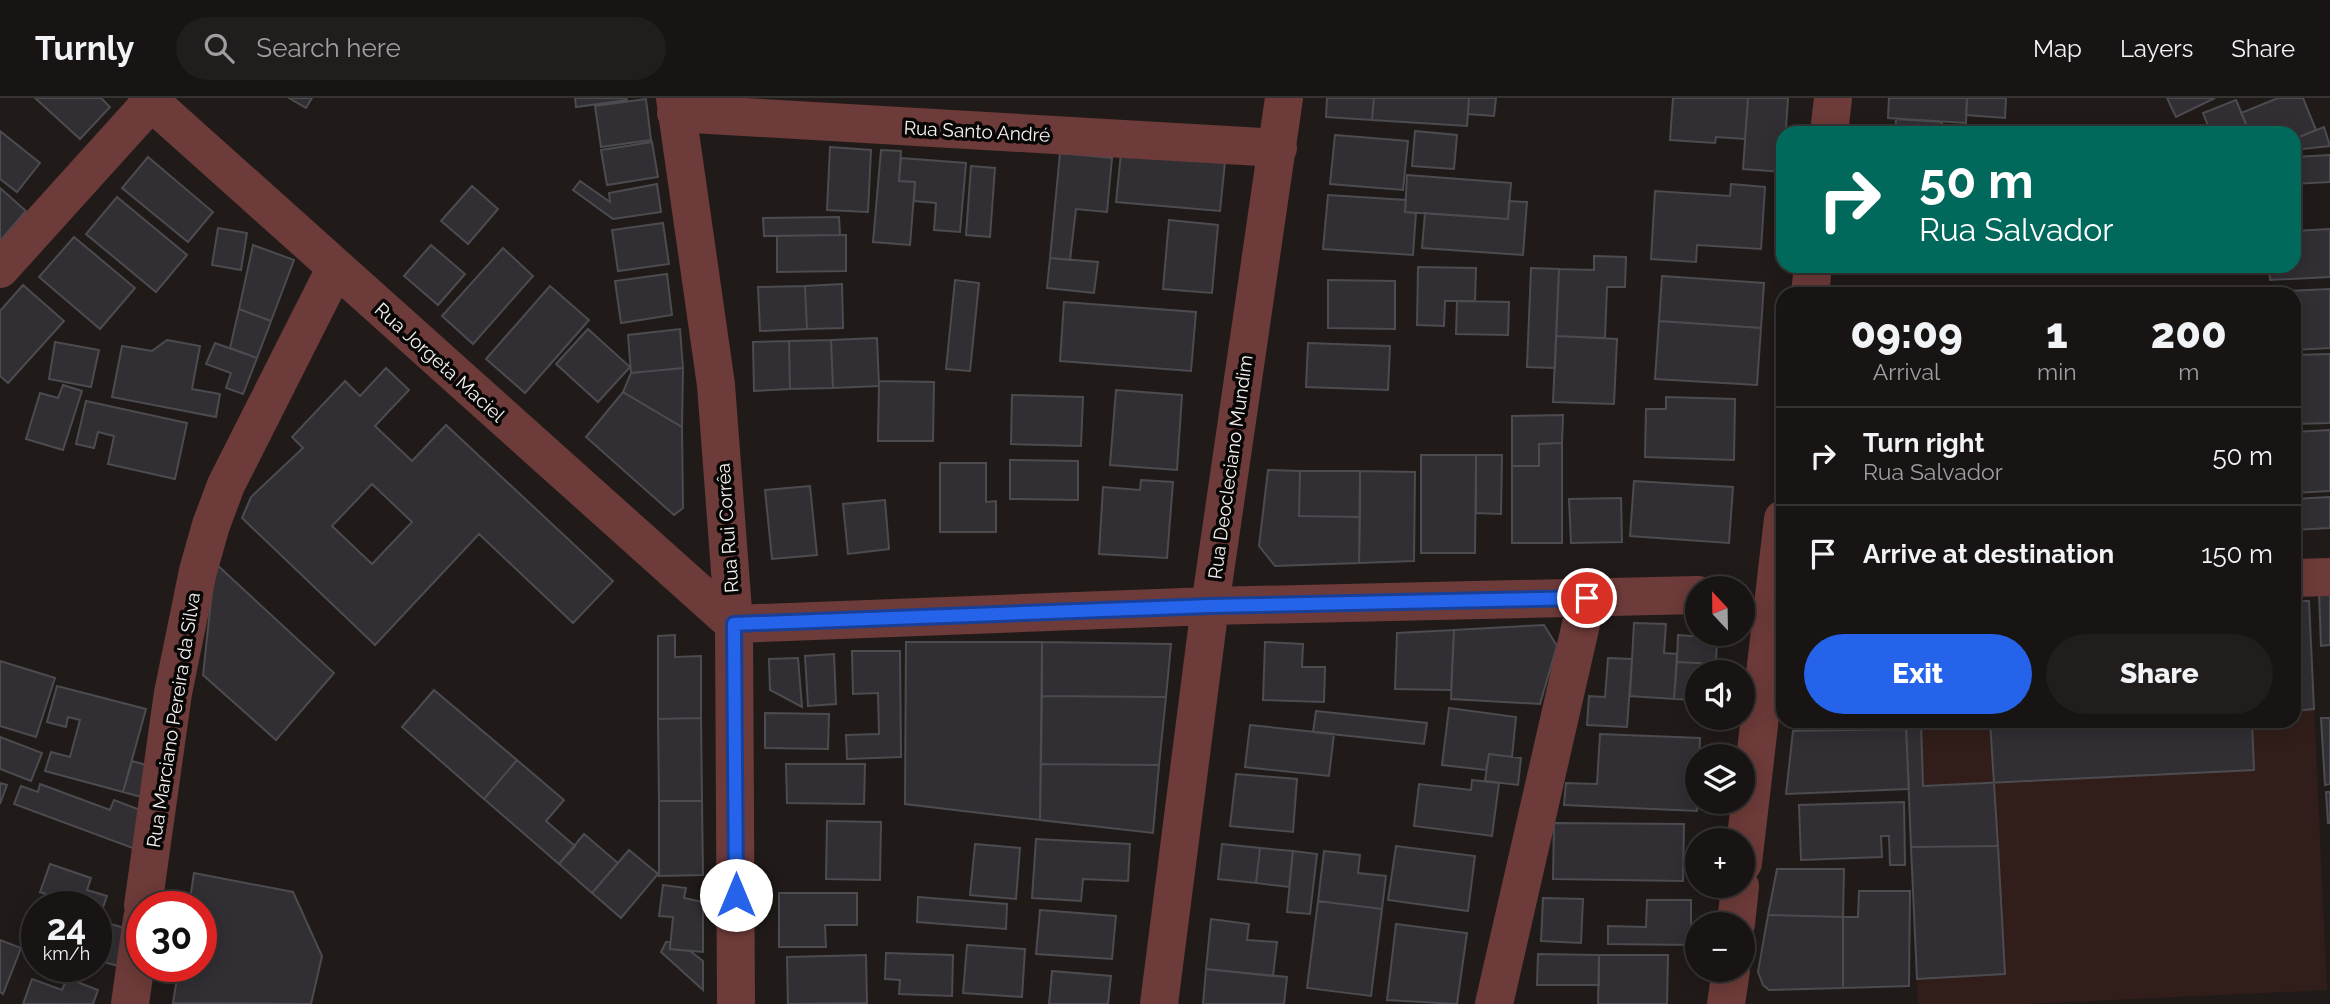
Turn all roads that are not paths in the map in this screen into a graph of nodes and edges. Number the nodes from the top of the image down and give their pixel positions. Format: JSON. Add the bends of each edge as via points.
{"nodes":[{"id":1,"x":1284,"y":98,"type":"edge"},
{"id":2,"x":1833,"y":98,"type":"edge"},
{"id":3,"x":149,"y":100,"type":"edge"},
{"id":4,"x":675,"y":105,"type":"edge"},
{"id":5,"x":922,"y":113,"type":"edge"},
{"id":6,"x":1830,"y":126,"type":"edge"},
{"id":7,"x":1278,"y":148,"type":"junction"},
{"id":8,"x":0,"y":269,"type":"edge"},
{"id":9,"x":335,"y":269,"type":"junction"},
{"id":10,"x":1776,"y":552,"type":"edge"},
{"id":11,"x":2330,"y":577,"type":"edge"},
{"id":12,"x":2301,"y":578,"type":"edge"},
{"id":13,"x":1767,"y":594,"type":"edge"},
{"id":14,"x":1685,"y":595,"type":"edge"},
{"id":15,"x":1587,"y":598,"type":"junction"},
{"id":16,"x":1210,"y":606,"type":"junction"},
{"id":17,"x":734,"y":624,"type":"junction"},
{"id":18,"x":1746,"y":828,"type":"edge"},
{"id":19,"x":146,"y":891,"type":"edge"},
{"id":20,"x":133,"y":982,"type":"edge"},
{"id":21,"x":1730,"y":982,"type":"edge"},
{"id":22,"x":130,"y":1004,"type":"edge"},
{"id":23,"x":736,"y":1004,"type":"edge"},
{"id":24,"x":1160,"y":1004,"type":"edge"},
{"id":25,"x":1494,"y":1004,"type":"edge"},
{"id":26,"x":1727,"y":1004,"type":"edge"}],
"edges":[{"from":1,"to":7,"type":"street","name":"Rua Deocleciano Mundim"},
{"from":2,"to":6,"type":"street"},
{"from":3,"to":8,"type":"street"},
{"from":3,"to":9,"type":"street","name":"Rua Jorgeta Maciel"},
{"from":4,"to":5,"type":"street","name":"Rua Santo André"},
{"from":4,"to":17,"type":"street","name":"Rua Rui Corrêa","via":[[716,385]]},
{"from":5,"to":7,"type":"street","name":"Rua Santo André"},
{"from":7,"to":16,"type":"street","name":"Rua Deocleciano Mundim"},
{"from":9,"to":17,"type":"street","name":"Rua Jorgeta Maciel"},
{"from":9,"to":19,"type":"street","name":"Rua Marciano Pereira da Silva","via":[[226,485],[211,525],[173,694]]},
{"from":10,"to":13,"type":"street"},
{"from":11,"to":12,"type":"street"},
{"from":13,"to":18,"type":"street"},
{"from":14,"to":15,"type":"street"},
{"from":15,"to":16,"type":"street"},
{"from":15,"to":25,"type":"street"},
{"from":16,"to":17,"type":"street"},
{"from":16,"to":24,"type":"street","name":"Rua Deocleciano Mundim"},
{"from":17,"to":23,"type":"street","name":"Rua Rui Corrêa"},
{"from":20,"to":22,"type":"street"},
{"from":21,"to":26,"type":"street"}]}
